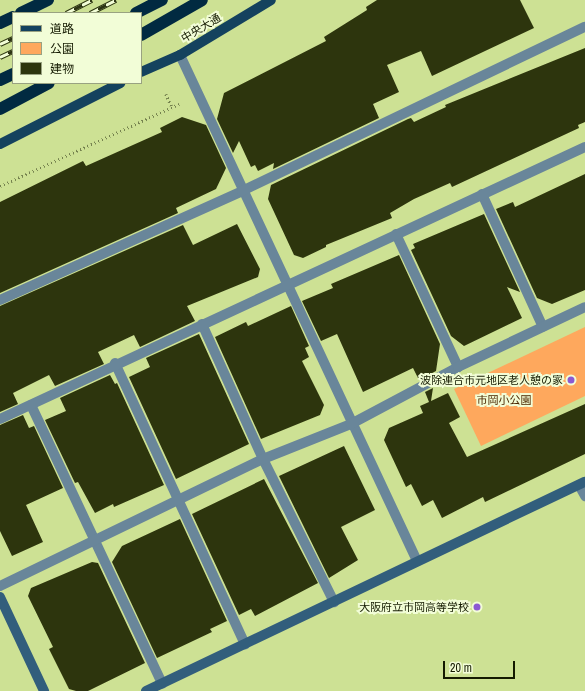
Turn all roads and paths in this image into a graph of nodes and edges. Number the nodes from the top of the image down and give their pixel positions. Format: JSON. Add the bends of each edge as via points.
{"nodes":[{"id":1,"x":48,"y":0,"type":"edge"},
{"id":2,"x":162,"y":0,"type":"edge"},
{"id":3,"x":202,"y":0,"type":"edge"},
{"id":4,"x":271,"y":0,"type":"edge"},
{"id":5,"x":23,"y":12,"type":"edge"},
{"id":6,"x":138,"y":12,"type":"edge"},
{"id":7,"x":12,"y":17,"type":"edge"},
{"id":8,"x":0,"y":23,"type":"edge"},
{"id":9,"x":585,"y":27,"type":"edge"},
{"id":10,"x":142,"y":34,"type":"edge"},
{"id":11,"x":180,"y":55,"type":"junction"},
{"id":12,"x":142,"y":72,"type":"edge"},
{"id":13,"x":12,"y":74,"type":"edge"},
{"id":14,"x":0,"y":80,"type":"edge"},
{"id":15,"x":47,"y":84,"type":"edge"},
{"id":16,"x":118,"y":84,"type":"edge"},
{"id":17,"x":166,"y":94,"type":"dead end"},
{"id":18,"x":179,"y":104,"type":"dead end"},
{"id":19,"x":172,"y":107,"type":"junction"},
{"id":20,"x":0,"y":109,"type":"edge"},
{"id":21,"x":0,"y":144,"type":"edge"},
{"id":22,"x":585,"y":147,"type":"edge"},
{"id":23,"x":0,"y":186,"type":"edge"},
{"id":24,"x":242,"y":191,"type":"junction"},
{"id":25,"x":482,"y":194,"type":"junction"},
{"id":26,"x":396,"y":234,"type":"junction"},
{"id":27,"x":286,"y":286,"type":"junction"},
{"id":28,"x":0,"y":300,"type":"edge"},
{"id":29,"x":585,"y":308,"type":"edge"},
{"id":30,"x":202,"y":324,"type":"junction"},
{"id":31,"x":543,"y":327,"type":"junction"},
{"id":32,"x":115,"y":363,"type":"junction"},
{"id":33,"x":458,"y":367,"type":"junction"},
{"id":34,"x":31,"y":405,"type":"junction"},
{"id":35,"x":0,"y":419,"type":"edge"},
{"id":36,"x":351,"y":424,"type":"junction"},
{"id":37,"x":263,"y":459,"type":"junction"},
{"id":38,"x":582,"y":484,"type":"edge"},
{"id":39,"x":585,"y":496,"type":"edge"},
{"id":40,"x":179,"y":498,"type":"junction"},
{"id":41,"x":96,"y":539,"type":"junction"},
{"id":42,"x":417,"y":561,"type":"junction"},
{"id":43,"x":0,"y":586,"type":"edge"},
{"id":44,"x":0,"y":597,"type":"edge"},
{"id":45,"x":334,"y":602,"type":"junction"},
{"id":46,"x":245,"y":644,"type":"junction"},
{"id":47,"x":162,"y":684,"type":"junction"},
{"id":48,"x":44,"y":691,"type":"edge"},
{"id":49,"x":146,"y":691,"type":"edge"}],
"edges":[{"from":1,"to":5,"type":"highway"},
{"from":2,"to":6,"type":"highway"},
{"from":3,"to":10,"type":"highway"},
{"from":4,"to":11,"type":"main road","name":"中央大通"},
{"from":7,"to":8,"type":"highway"},
{"from":9,"to":24,"type":"street"},
{"from":11,"to":12,"type":"main road","name":"中央大通"},
{"from":11,"to":24,"type":"street"},
{"from":13,"to":14,"type":"highway"},
{"from":15,"to":20,"type":"highway"},
{"from":16,"to":21,"type":"main road"},
{"from":17,"to":19,"type":"path"},
{"from":18,"to":19,"type":"path"},
{"from":19,"to":23,"type":"path"},
{"from":22,"to":25,"type":"street"},
{"from":24,"to":27,"type":"street"},
{"from":24,"to":28,"type":"street"},
{"from":25,"to":26,"type":"street"},
{"from":25,"to":31,"type":"street"},
{"from":26,"to":27,"type":"street"},
{"from":26,"to":33,"type":"street"},
{"from":27,"to":30,"type":"street"},
{"from":27,"to":36,"type":"street"},
{"from":29,"to":31,"type":"street"},
{"from":30,"to":32,"type":"street"},
{"from":30,"to":37,"type":"street"},
{"from":31,"to":33,"type":"street"},
{"from":32,"to":34,"type":"street"},
{"from":32,"to":40,"type":"street"},
{"from":33,"to":36,"type":"street"},
{"from":34,"to":35,"type":"street"},
{"from":34,"to":41,"type":"street"},
{"from":36,"to":37,"type":"street"},
{"from":36,"to":42,"type":"street"},
{"from":37,"to":40,"type":"street"},
{"from":37,"to":45,"type":"street"},
{"from":38,"to":39,"type":"street"},
{"from":38,"to":42,"type":"street"},
{"from":40,"to":41,"type":"street"},
{"from":40,"to":46,"type":"street"},
{"from":41,"to":43,"type":"street"},
{"from":41,"to":47,"type":"street"},
{"from":42,"to":45,"type":"street"},
{"from":44,"to":48,"type":"street"},
{"from":45,"to":46,"type":"street"},
{"from":46,"to":47,"type":"street"},
{"from":47,"to":49,"type":"street"}]}
